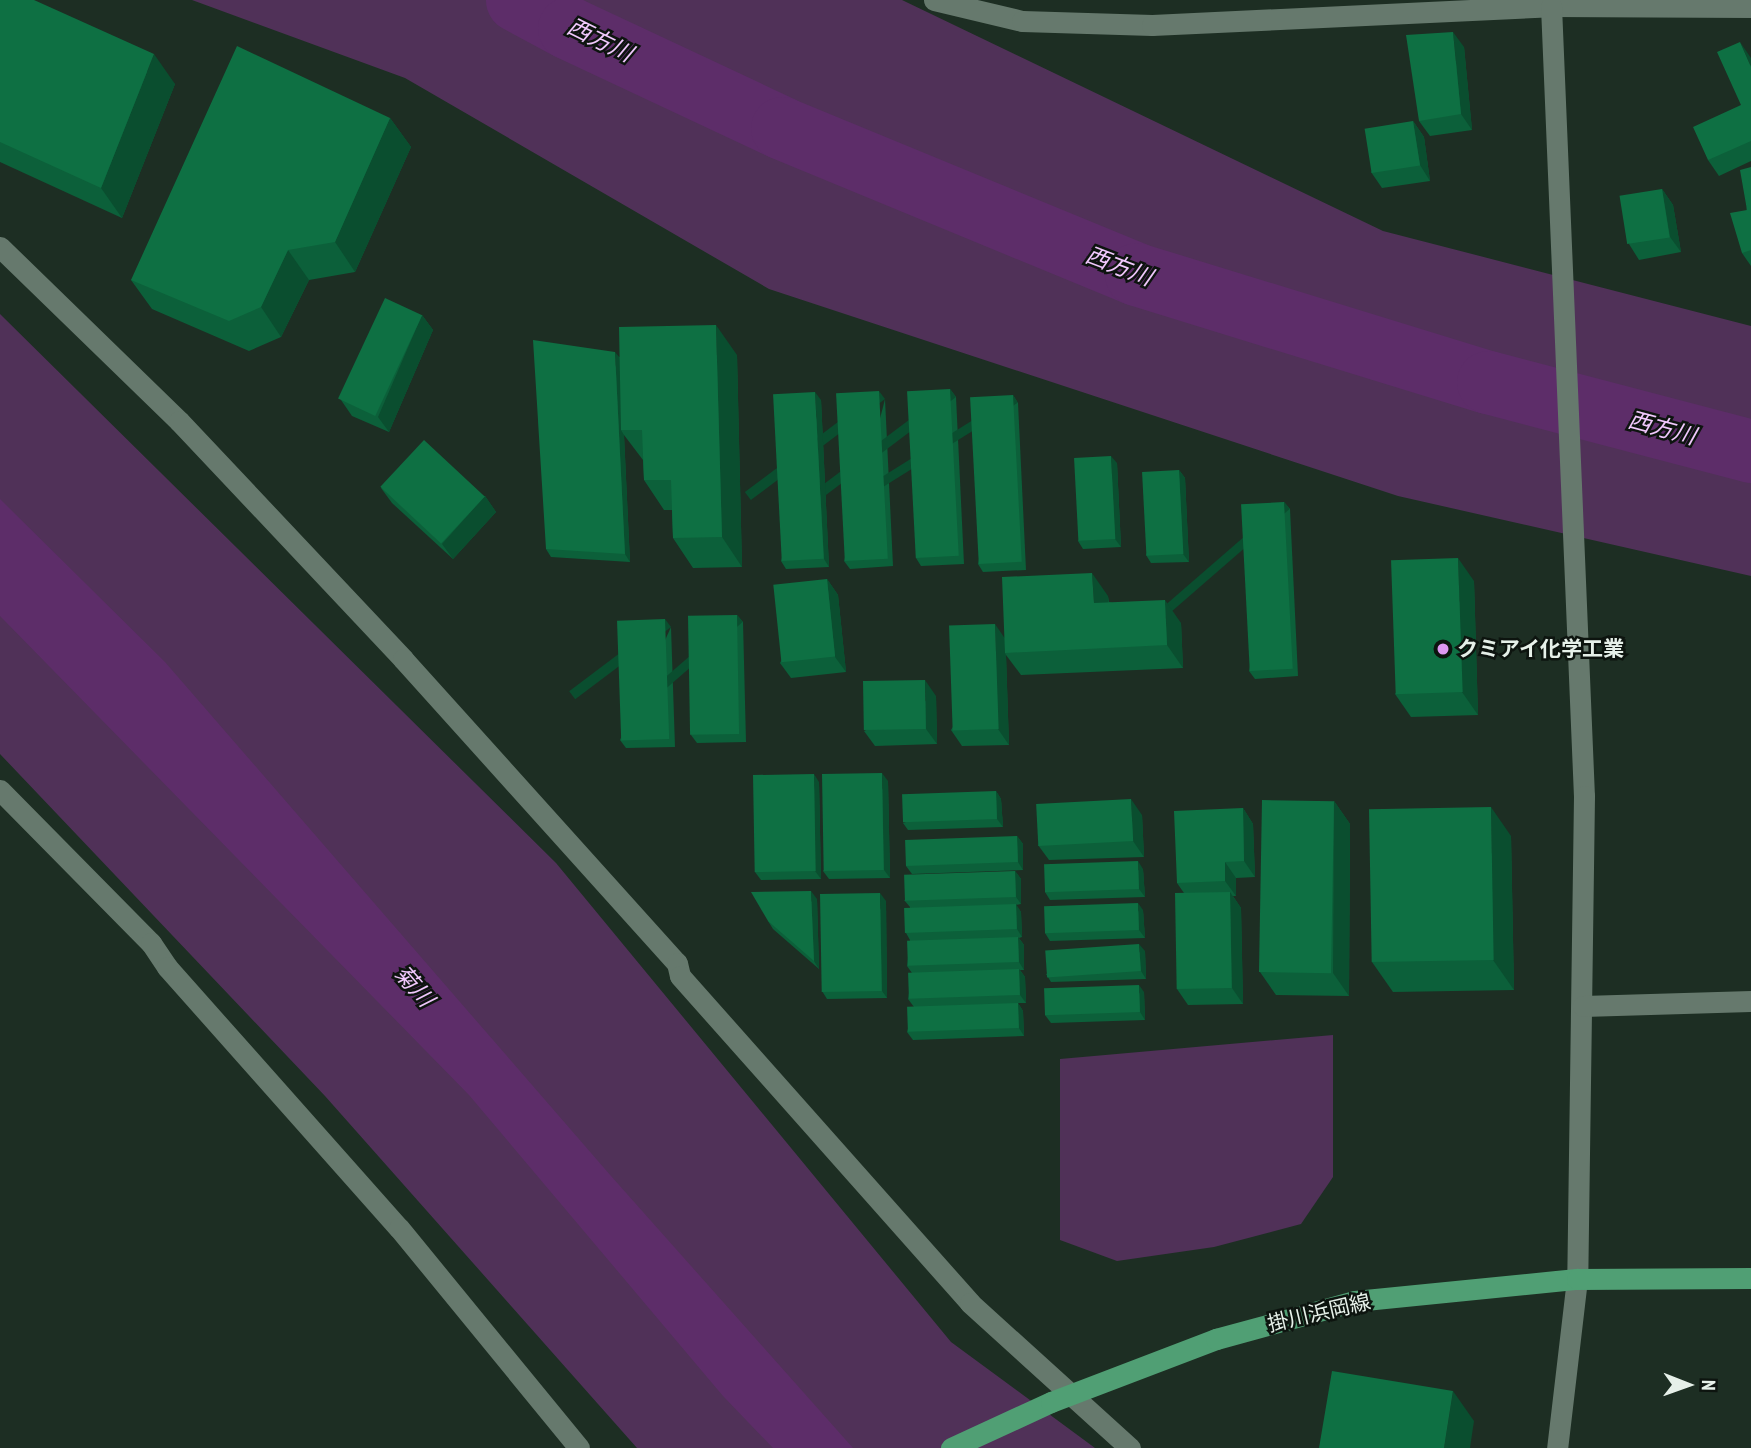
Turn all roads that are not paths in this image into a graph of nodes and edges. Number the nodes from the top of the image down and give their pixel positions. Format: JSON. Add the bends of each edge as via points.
{"nodes":[{"id":1,"x":934,"y":0,"type":"edge"},
{"id":2,"x":1551,"y":6,"type":"junction"},
{"id":3,"x":1751,"y":7,"type":"edge"},
{"id":4,"x":1314,"y":9,"type":"edge"},
{"id":5,"x":0,"y":247,"type":"edge"},
{"id":6,"x":0,"y":790,"type":"edge"},
{"id":7,"x":1751,"y":1001,"type":"edge"},
{"id":8,"x":1583,"y":1006,"type":"junction"},
{"id":9,"x":1751,"y":1278,"type":"edge"},
{"id":10,"x":1577,"y":1279,"type":"junction"},
{"id":11,"x":1060,"y":1398,"type":"junction"},
{"id":12,"x":579,"y":1448,"type":"edge"},
{"id":13,"x":951,"y":1448,"type":"edge"},
{"id":14,"x":1130,"y":1448,"type":"edge"},
{"id":15,"x":1557,"y":1448,"type":"edge"}],
"edges":[{"from":1,"to":4,"type":"street","via":[[1022,21],[1152,25]]},
{"from":2,"to":3,"type":"street"},
{"from":2,"to":4,"type":"street"},
{"from":2,"to":8,"type":"street","via":[[1584,796]]},
{"from":5,"to":11,"type":"street","via":[[179,421],[384,639],[677,963],[680,976],[970,1303]]},
{"from":6,"to":12,"type":"street","via":[[151,943],[167,967],[399,1227]]},
{"from":7,"to":8,"type":"street"},
{"from":8,"to":10,"type":"street"},
{"from":9,"to":10,"type":"main road","name":"掛川浜岡線"},
{"from":10,"to":11,"type":"main road","name":"掛川浜岡線","via":[[1355,1301],[1216,1339]]},
{"from":10,"to":15,"type":"street"},
{"from":11,"to":13,"type":"main road","name":"掛川浜岡線"},
{"from":11,"to":14,"type":"street"}]}
